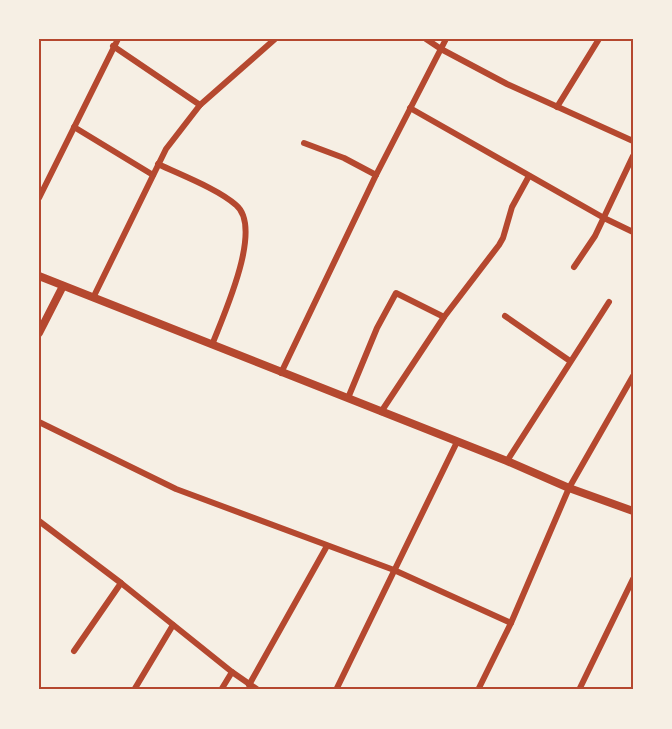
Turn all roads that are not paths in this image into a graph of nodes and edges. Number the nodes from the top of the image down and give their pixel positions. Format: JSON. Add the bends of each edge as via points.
{"nodes":[{"id":1,"x":118,"y":39,"type":"edge"},
{"id":2,"x":275,"y":39,"type":"edge"},
{"id":3,"x":426,"y":39,"type":"edge"},
{"id":4,"x":446,"y":39,"type":"edge"},
{"id":5,"x":599,"y":39,"type":"edge"},
{"id":6,"x":114,"y":46,"type":"junction"},
{"id":7,"x":441,"y":49,"type":"junction"},
{"id":8,"x":200,"y":105,"type":"junction"},
{"id":9,"x":557,"y":107,"type":"junction"},
{"id":10,"x":410,"y":108,"type":"junction"},
{"id":11,"x":74,"y":127,"type":"junction"},
{"id":12,"x":633,"y":141,"type":"edge"},
{"id":13,"x":304,"y":143,"type":"dead end"},
{"id":14,"x":633,"y":156,"type":"edge"},
{"id":15,"x":158,"y":164,"type":"junction"},
{"id":16,"x":153,"y":175,"type":"junction"},
{"id":17,"x":376,"y":175,"type":"junction"},
{"id":18,"x":529,"y":176,"type":"junction"},
{"id":19,"x":39,"y":198,"type":"edge"},
{"id":20,"x":604,"y":218,"type":"junction"},
{"id":21,"x":633,"y":232,"type":"edge"},
{"id":22,"x":574,"y":267,"type":"dead end"},
{"id":23,"x":39,"y":276,"type":"edge"},
{"id":24,"x":63,"y":286,"type":"junction"},
{"id":25,"x":93,"y":298,"type":"junction"},
{"id":26,"x":609,"y":302,"type":"dead end"},
{"id":27,"x":505,"y":316,"type":"dead end"},
{"id":28,"x":444,"y":317,"type":"junction"},
{"id":29,"x":39,"y":333,"type":"edge"},
{"id":30,"x":212,"y":345,"type":"junction"},
{"id":31,"x":570,"y":361,"type":"junction"},
{"id":32,"x":281,"y":373,"type":"junction"},
{"id":33,"x":633,"y":376,"type":"edge"},
{"id":34,"x":348,"y":398,"type":"junction"},
{"id":35,"x":381,"y":412,"type":"junction"},
{"id":36,"x":39,"y":422,"type":"edge"},
{"id":37,"x":457,"y":442,"type":"junction"},
{"id":38,"x":507,"y":461,"type":"junction"},
{"id":39,"x":569,"y":488,"type":"junction"},
{"id":40,"x":633,"y":511,"type":"edge"},
{"id":41,"x":39,"y":521,"type":"edge"},
{"id":42,"x":327,"y":546,"type":"junction"},
{"id":43,"x":394,"y":570,"type":"junction"},
{"id":44,"x":633,"y":579,"type":"edge"},
{"id":45,"x":121,"y":583,"type":"junction"},
{"id":46,"x":510,"y":623,"type":"junction"},
{"id":47,"x":172,"y":625,"type":"junction"},
{"id":48,"x":74,"y":651,"type":"dead end"},
{"id":49,"x":232,"y":672,"type":"junction"},
{"id":50,"x":249,"y":685,"type":"junction"},
{"id":51,"x":134,"y":690,"type":"edge"},
{"id":52,"x":221,"y":690,"type":"edge"},
{"id":53,"x":258,"y":690,"type":"edge"},
{"id":54,"x":336,"y":690,"type":"edge"},
{"id":55,"x":478,"y":690,"type":"edge"},
{"id":56,"x":579,"y":690,"type":"edge"}],
"edges":[{"from":1,"to":6,"type":"street"},
{"from":2,"to":8,"type":"street"},
{"from":3,"to":7,"type":"street"},
{"from":4,"to":7,"type":"street"},
{"from":5,"to":9,"type":"street"},
{"from":6,"to":8,"type":"street"},
{"from":6,"to":11,"type":"street"},
{"from":7,"to":9,"type":"street"},
{"from":7,"to":10,"type":"street"},
{"from":8,"to":15,"type":"street"},
{"from":9,"to":12,"type":"street"},
{"from":10,"to":17,"type":"street"},
{"from":10,"to":18,"type":"street"},
{"from":11,"to":16,"type":"street"},
{"from":11,"to":19,"type":"street"},
{"from":13,"to":17,"type":"street"},
{"from":14,"to":20,"type":"street"},
{"from":15,"to":16,"type":"street"},
{"from":15,"to":30,"type":"street","via":[[223,196],[244,216],[246,231],[239,274]]},
{"from":16,"to":25,"type":"street"},
{"from":17,"to":32,"type":"street"},
{"from":18,"to":20,"type":"street"},
{"from":18,"to":28,"type":"street","via":[[512,207],[504,238]]},
{"from":20,"to":21,"type":"street"},
{"from":20,"to":22,"type":"street"},
{"from":23,"to":24,"type":"street"},
{"from":24,"to":25,"type":"street"},
{"from":24,"to":29,"type":"street"},
{"from":25,"to":30,"type":"street"},
{"from":26,"to":31,"type":"street"},
{"from":27,"to":31,"type":"street"},
{"from":28,"to":34,"type":"street","via":[[396,293]]},
{"from":28,"to":35,"type":"street"},
{"from":30,"to":32,"type":"street"},
{"from":31,"to":38,"type":"street"},
{"from":32,"to":34,"type":"street"},
{"from":33,"to":39,"type":"street"},
{"from":34,"to":35,"type":"street"},
{"from":35,"to":37,"type":"street"},
{"from":36,"to":42,"type":"street","via":[[176,489]]},
{"from":37,"to":38,"type":"street"},
{"from":37,"to":43,"type":"street"},
{"from":38,"to":39,"type":"street"},
{"from":39,"to":40,"type":"street"},
{"from":39,"to":46,"type":"street"},
{"from":41,"to":45,"type":"street"},
{"from":42,"to":43,"type":"street"},
{"from":42,"to":50,"type":"street"},
{"from":43,"to":46,"type":"street"},
{"from":43,"to":54,"type":"street"},
{"from":44,"to":56,"type":"street"},
{"from":45,"to":47,"type":"street"},
{"from":45,"to":48,"type":"street"},
{"from":46,"to":55,"type":"street"},
{"from":47,"to":49,"type":"street"},
{"from":47,"to":51,"type":"street"},
{"from":49,"to":50,"type":"street"},
{"from":49,"to":52,"type":"street"},
{"from":50,"to":53,"type":"street"}]}
